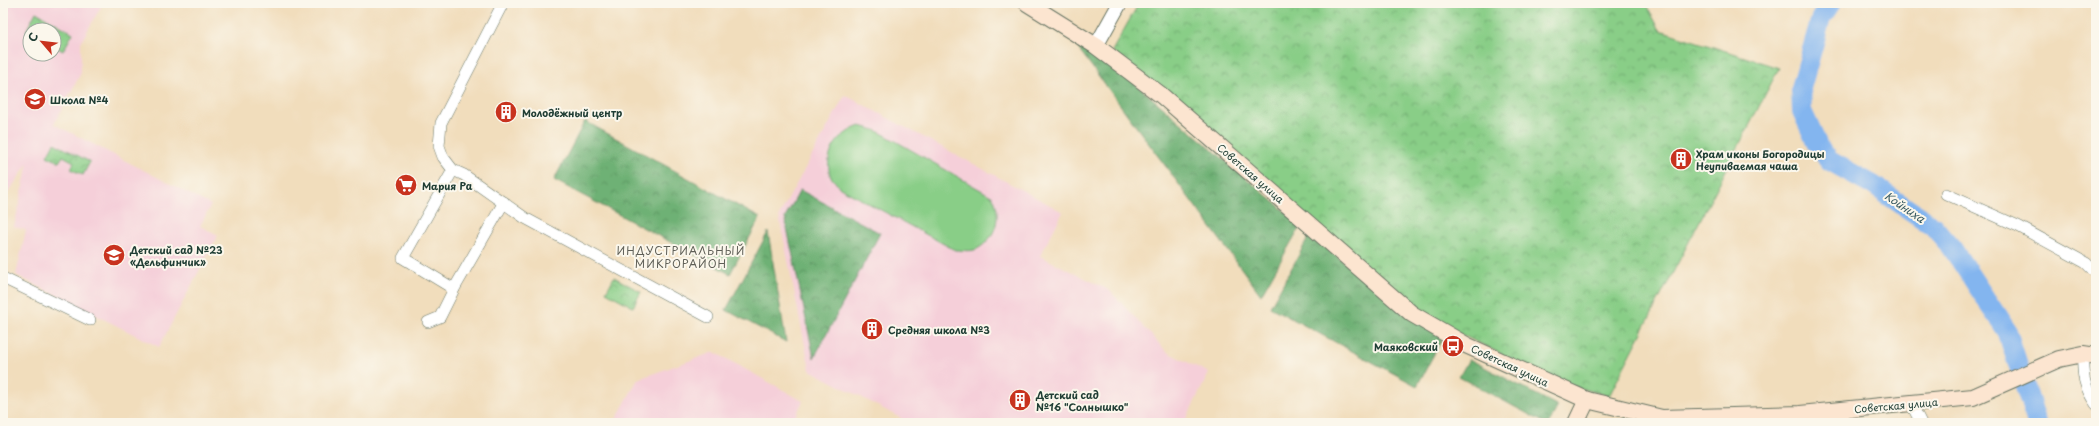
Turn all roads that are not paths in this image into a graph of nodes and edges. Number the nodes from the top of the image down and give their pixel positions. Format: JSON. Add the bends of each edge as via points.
{"nodes":[{"id":1,"x":503,"y":3,"type":"edge"},
{"id":2,"x":1027,"y":3,"type":"edge"},
{"id":3,"x":1120,"y":3,"type":"edge"},
{"id":4,"x":1096,"y":46,"type":"junction"},
{"id":5,"x":453,"y":170,"type":"junction"},
{"id":6,"x":1946,"y":194,"type":"dead end"},
{"id":7,"x":504,"y":202,"type":"junction"},
{"id":8,"x":2096,"y":273,"type":"edge"},
{"id":9,"x":3,"y":278,"type":"edge"},
{"id":10,"x":454,"y":289,"type":"junction"},
{"id":11,"x":708,"y":317,"type":"dead end"},
{"id":12,"x":90,"y":320,"type":"dead end"},
{"id":13,"x":428,"y":322,"type":"dead end"},
{"id":14,"x":2089,"y":355,"type":"edge"},
{"id":15,"x":1587,"y":400,"type":"junction"},
{"id":16,"x":1912,"y":403,"type":"junction"},
{"id":17,"x":2096,"y":404,"type":"edge"},
{"id":18,"x":1576,"y":423,"type":"edge"},
{"id":19,"x":1921,"y":423,"type":"edge"}],
"edges":[{"from":1,"to":5,"type":"street","via":[[441,123],[439,146],[442,158]]},
{"from":2,"to":4,"type":"main road","name":"Советская улица"},
{"from":3,"to":4,"type":"street"},
{"from":4,"to":15,"type":"main road","name":"Советская улица","via":[[1162,95],[1412,314],[1466,345]]},
{"from":5,"to":7,"type":"street","via":[[464,174]]},
{"from":5,"to":10,"type":"street","via":[[404,258]]},
{"from":6,"to":8,"type":"street","via":[[2018,226],[2086,263]]},
{"from":7,"to":10,"type":"street"},
{"from":7,"to":11,"type":"street","via":[[525,218]]},
{"from":9,"to":12,"type":"street"},
{"from":10,"to":13,"type":"street","via":[[440,317]]},
{"from":14,"to":16,"type":"main road","name":"Советская улица","via":[[2059,359],[1973,397]]},
{"from":14,"to":17,"type":"street","via":[[2082,369],[2087,391]]},
{"from":15,"to":16,"type":"main road","name":"Советская улица","via":[[1662,418],[1800,414]]},
{"from":15,"to":18,"type":"main road"},
{"from":16,"to":19,"type":"street"}]}
